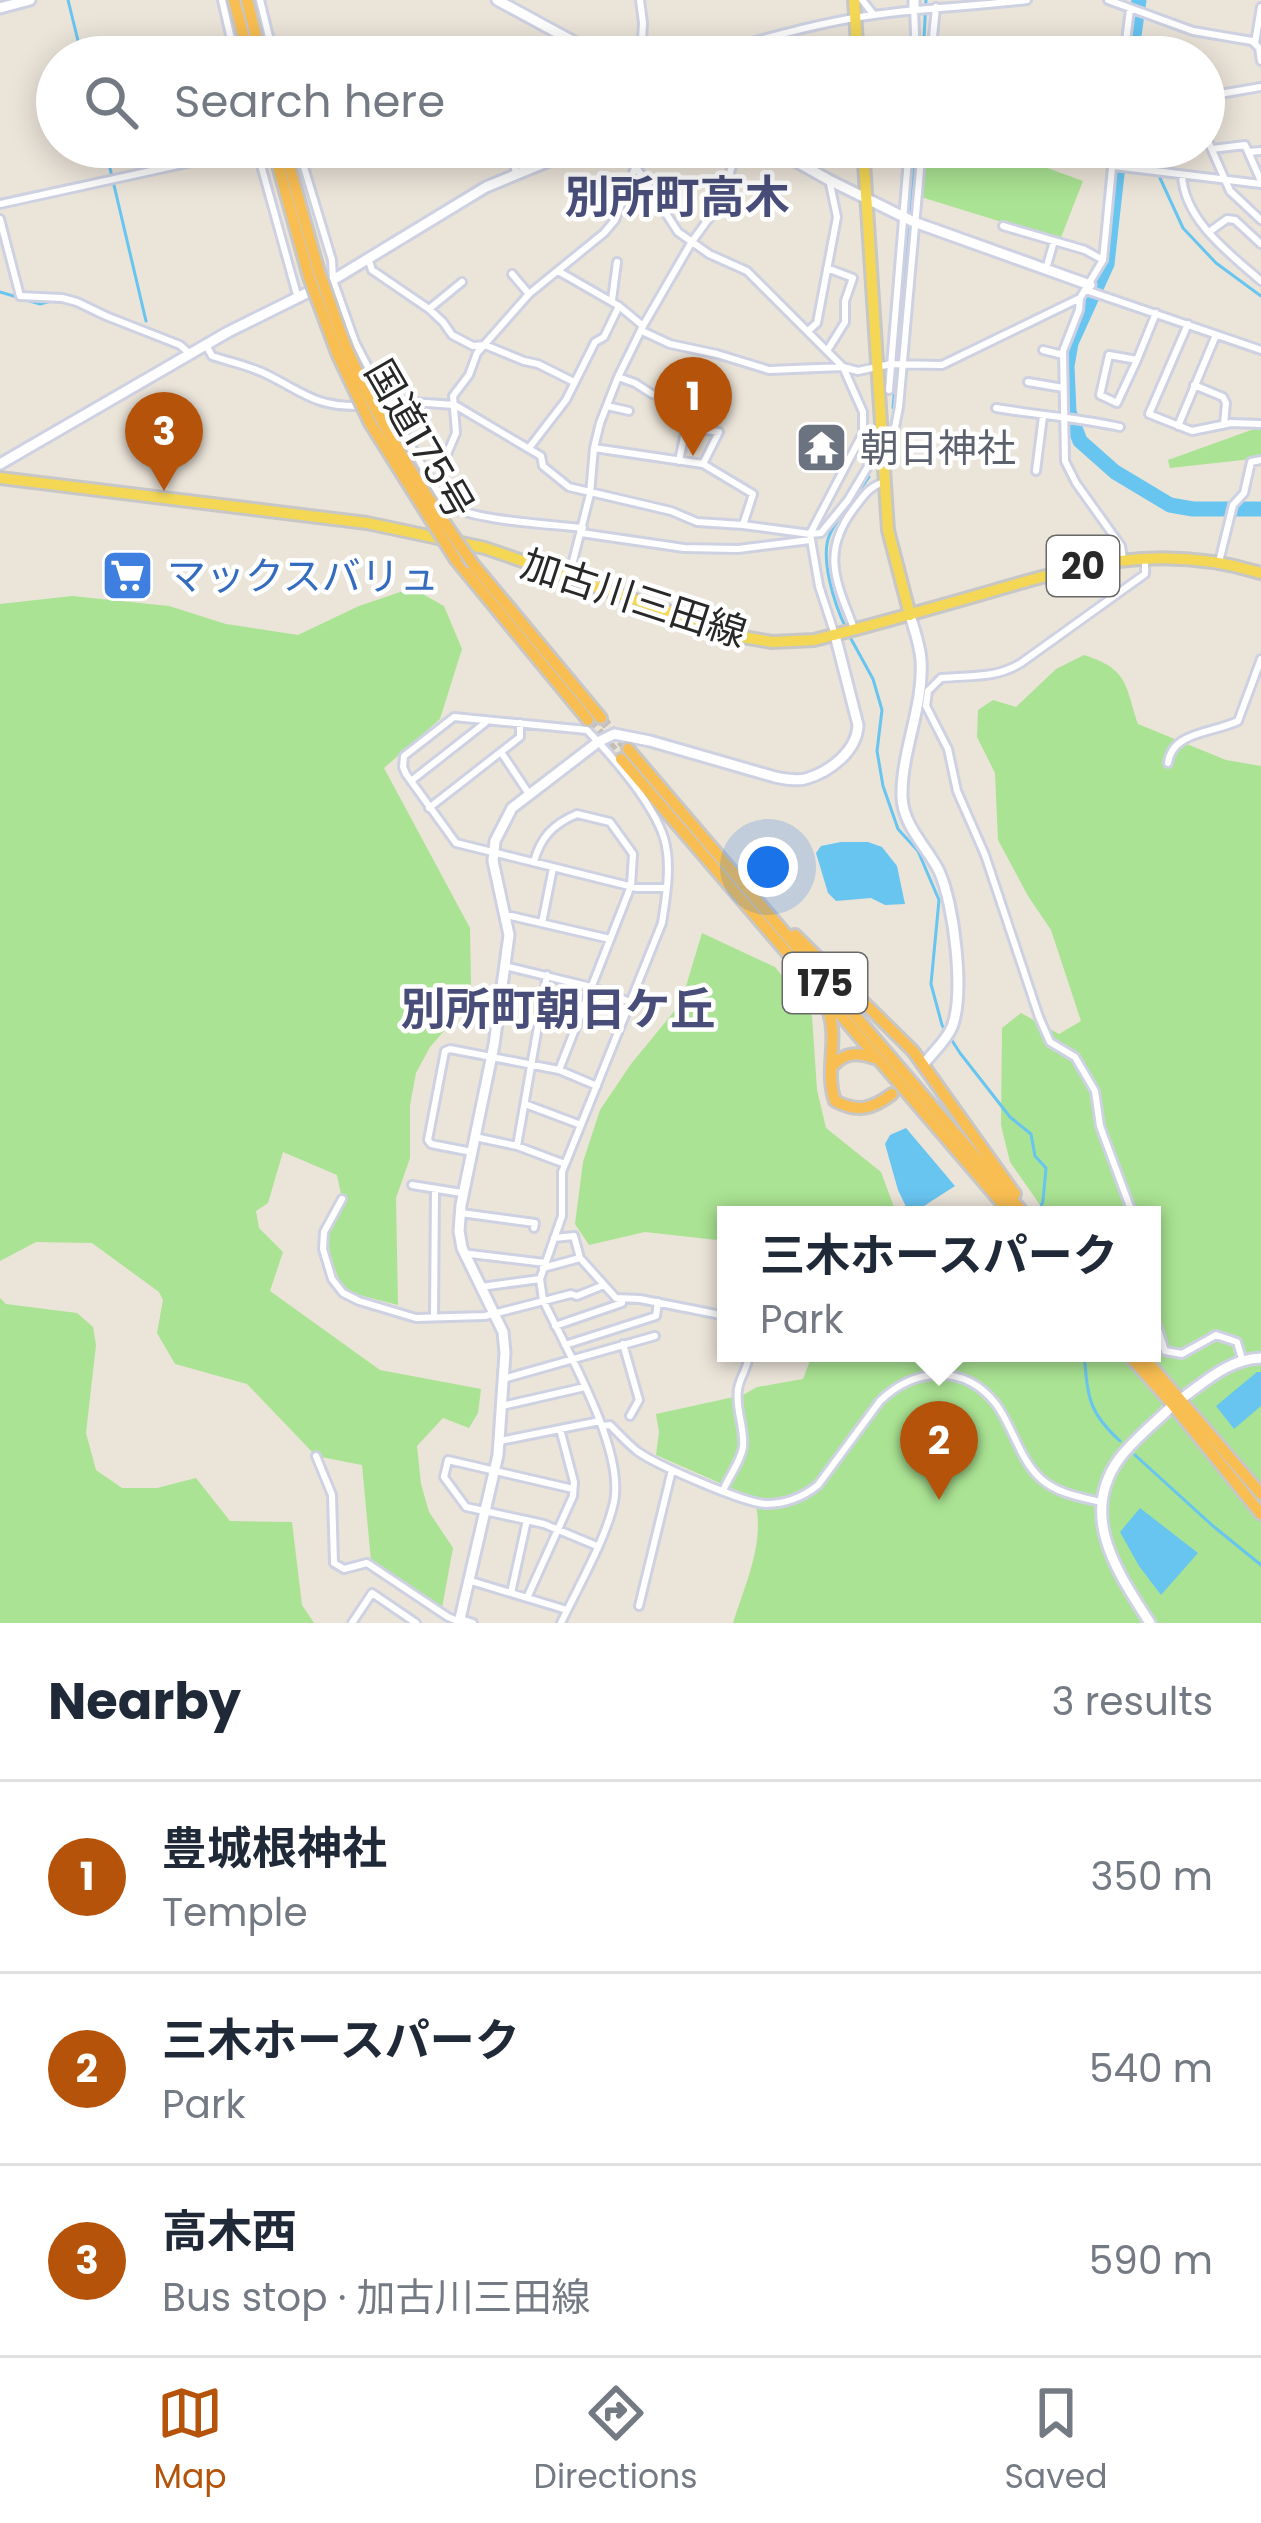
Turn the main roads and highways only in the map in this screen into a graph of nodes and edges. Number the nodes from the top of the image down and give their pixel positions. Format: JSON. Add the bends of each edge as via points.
{"nodes":[{"id":1,"x":235,"y":0,"type":"edge"},
{"id":2,"x":247,"y":0,"type":"edge"},
{"id":3,"x":858,"y":0,"type":"edge"},
{"id":4,"x":244,"y":36,"type":"edge"},
{"id":5,"x":256,"y":36,"type":"edge"},
{"id":6,"x":856,"y":36,"type":"edge"},
{"id":7,"x":280,"y":168,"type":"edge"},
{"id":8,"x":289,"y":168,"type":"edge"},
{"id":9,"x":865,"y":168,"type":"edge"},
{"id":10,"x":314,"y":274,"type":"junction"},
{"id":11,"x":0,"y":478,"type":"edge"},
{"id":12,"x":1261,"y":572,"type":"edge"},
{"id":13,"x":910,"y":615,"type":"junction"},
{"id":14,"x":776,"y":924,"type":"junction"},
{"id":15,"x":798,"y":964,"type":"junction"},
{"id":16,"x":876,"y":1058,"type":"junction"},
{"id":17,"x":924,"y":1064,"type":"junction"},
{"id":18,"x":830,"y":1070,"type":"junction"},
{"id":19,"x":914,"y":1074,"type":"dead end"},
{"id":20,"x":892,"y":1094,"type":"dead end"},
{"id":21,"x":1004,"y":1206,"type":"edge"},
{"id":22,"x":1019,"y":1206,"type":"edge"},
{"id":23,"x":1021,"y":1206,"type":"edge"},
{"id":24,"x":1136,"y":1362,"type":"edge"},
{"id":25,"x":1147,"y":1362,"type":"edge"},
{"id":26,"x":1177,"y":1402,"type":"junction"},
{"id":27,"x":1261,"y":1494,"type":"edge"},
{"id":28,"x":1261,"y":1514,"type":"edge"}],
"edges":[{"from":1,"to":4,"type":"highway"},
{"from":2,"to":5,"type":"highway"},
{"from":3,"to":6,"type":"main road"},
{"from":7,"to":10,"type":"highway","name":"国道175号"},
{"from":8,"to":10,"type":"highway","name":"国道175号"},
{"from":9,"to":13,"type":"main road","via":[[888,530]]},
{"from":10,"to":10,"type":"highway","name":"国道175号","bridge":true,"via":[[337,353],[370,423],[456,560],[595,719],[422,491]]},
{"from":11,"to":13,"type":"main road","name":"加古川三田線","number":"20","via":[[387,526],[485,548],[742,637],[814,640]]},
{"from":12,"to":13,"type":"main road","name":"加古川三田線","number":"20","via":[[1219,562],[1123,559]]},
{"from":14,"to":15,"type":"highway","number":"175","via":[[624,754]]},
{"from":14,"to":17,"type":"highway"},
{"from":14,"to":22,"type":"highway","number":"175"},
{"from":15,"to":16,"type":"highway","number":"175"},
{"from":15,"to":18,"type":"highway","via":[[830,1012]]},
{"from":16,"to":18,"type":"highway","via":[[849,1054]]},
{"from":16,"to":21,"type":"highway","number":"175"},
{"from":17,"to":19,"type":"highway"},
{"from":17,"to":23,"type":"highway"},
{"from":18,"to":20,"type":"highway","via":[[836,1101],[848,1107],[865,1110]]},
{"from":24,"to":26,"type":"highway"},
{"from":25,"to":26,"type":"highway"},
{"from":26,"to":27,"type":"highway"},
{"from":26,"to":28,"type":"highway"}]}
